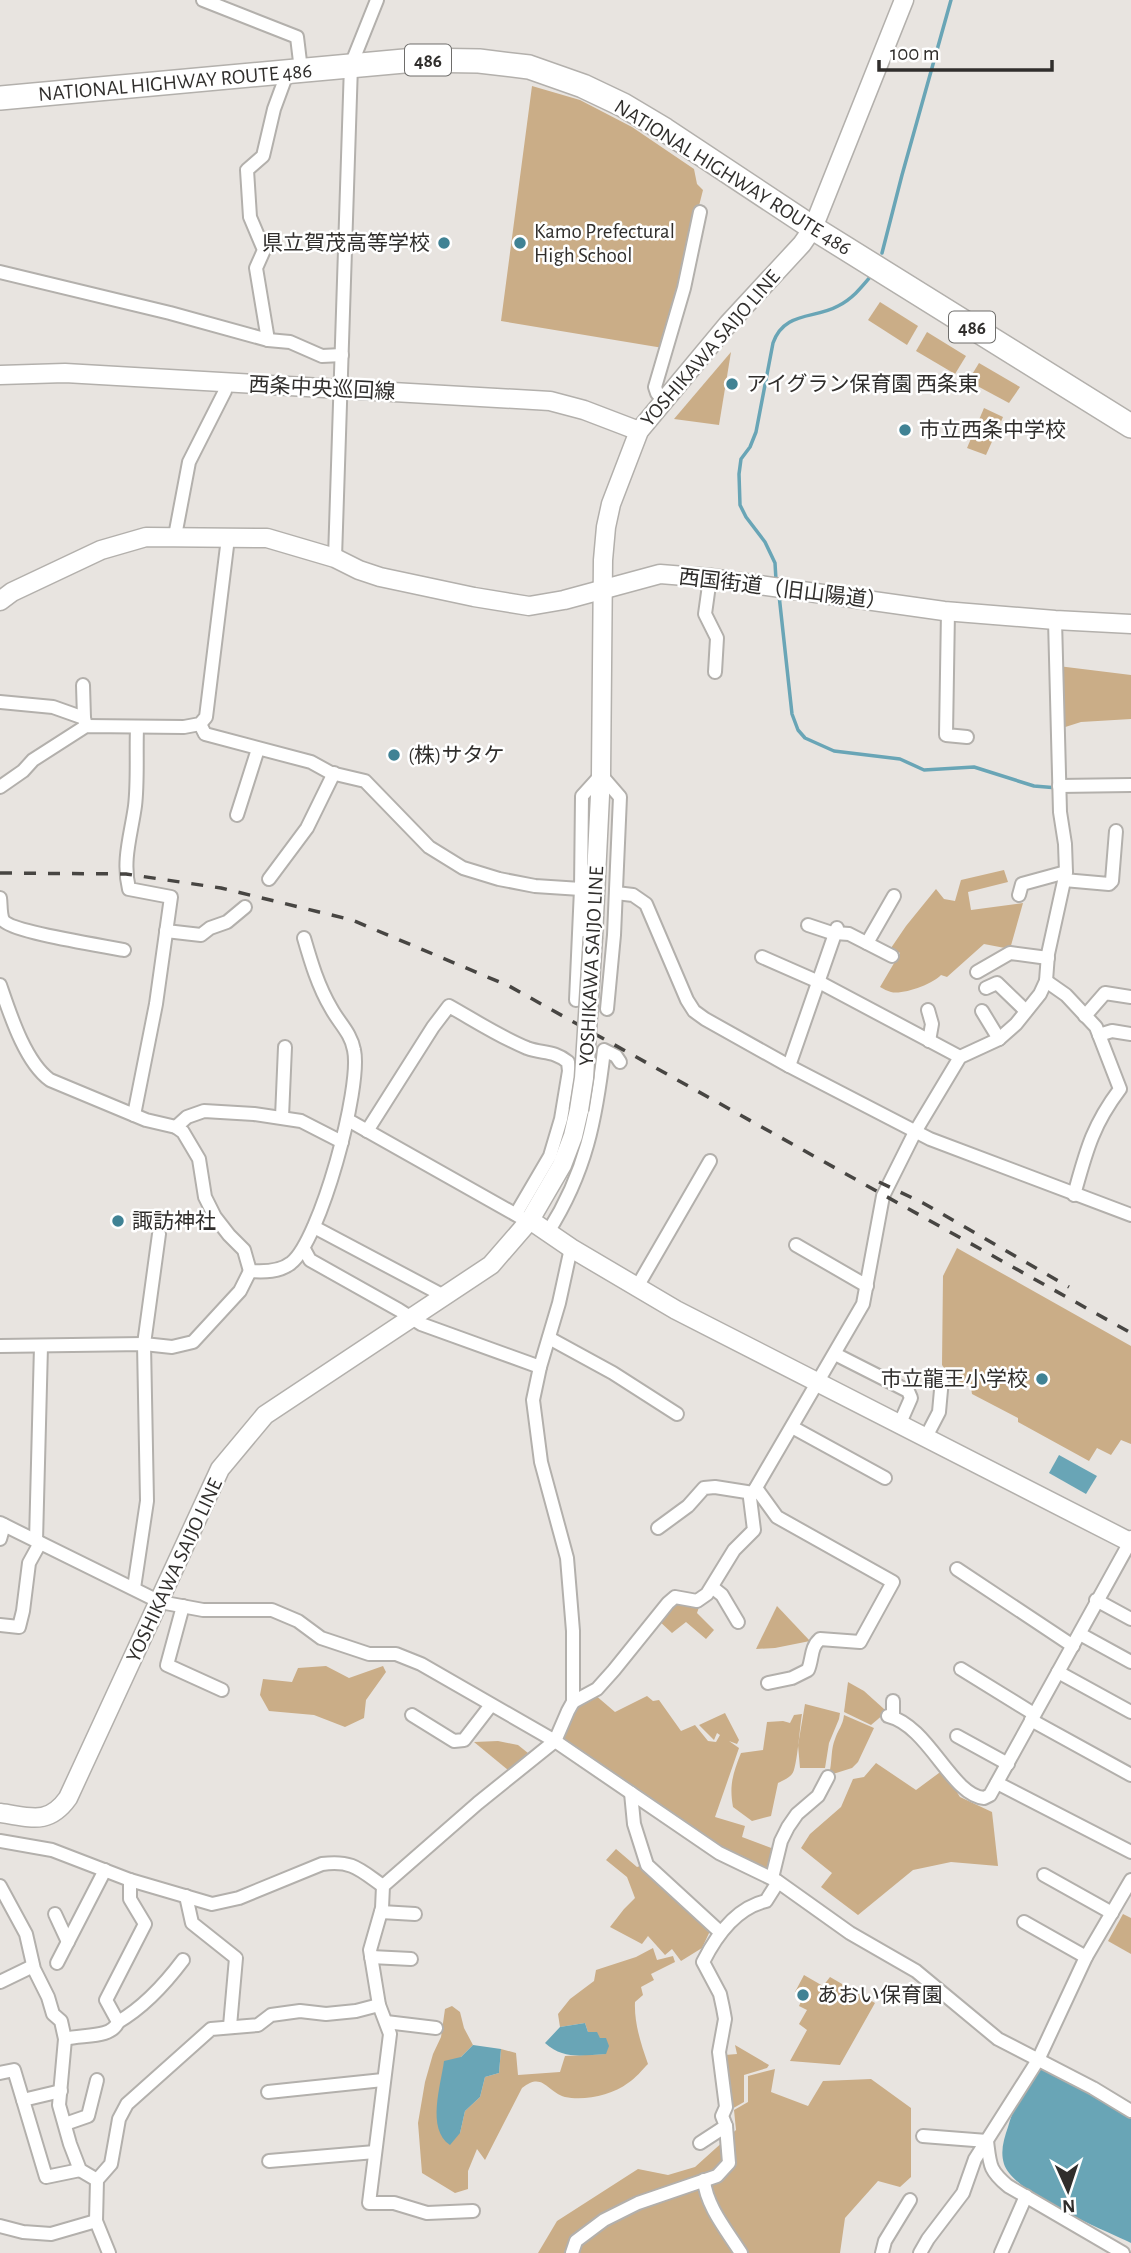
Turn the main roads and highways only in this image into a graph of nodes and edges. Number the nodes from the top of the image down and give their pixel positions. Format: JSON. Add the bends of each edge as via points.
{"nodes":[{"id":1,"x":0,"y":98,"type":"edge"},
{"id":2,"x":1131,"y":426,"type":"edge"}],
"edges":[{"from":1,"to":2,"type":"highway","name":"NATIONAL HIGHWAY ROUTE 486","number":"486","via":[[415,60],[529,68],[623,105]]}]}
